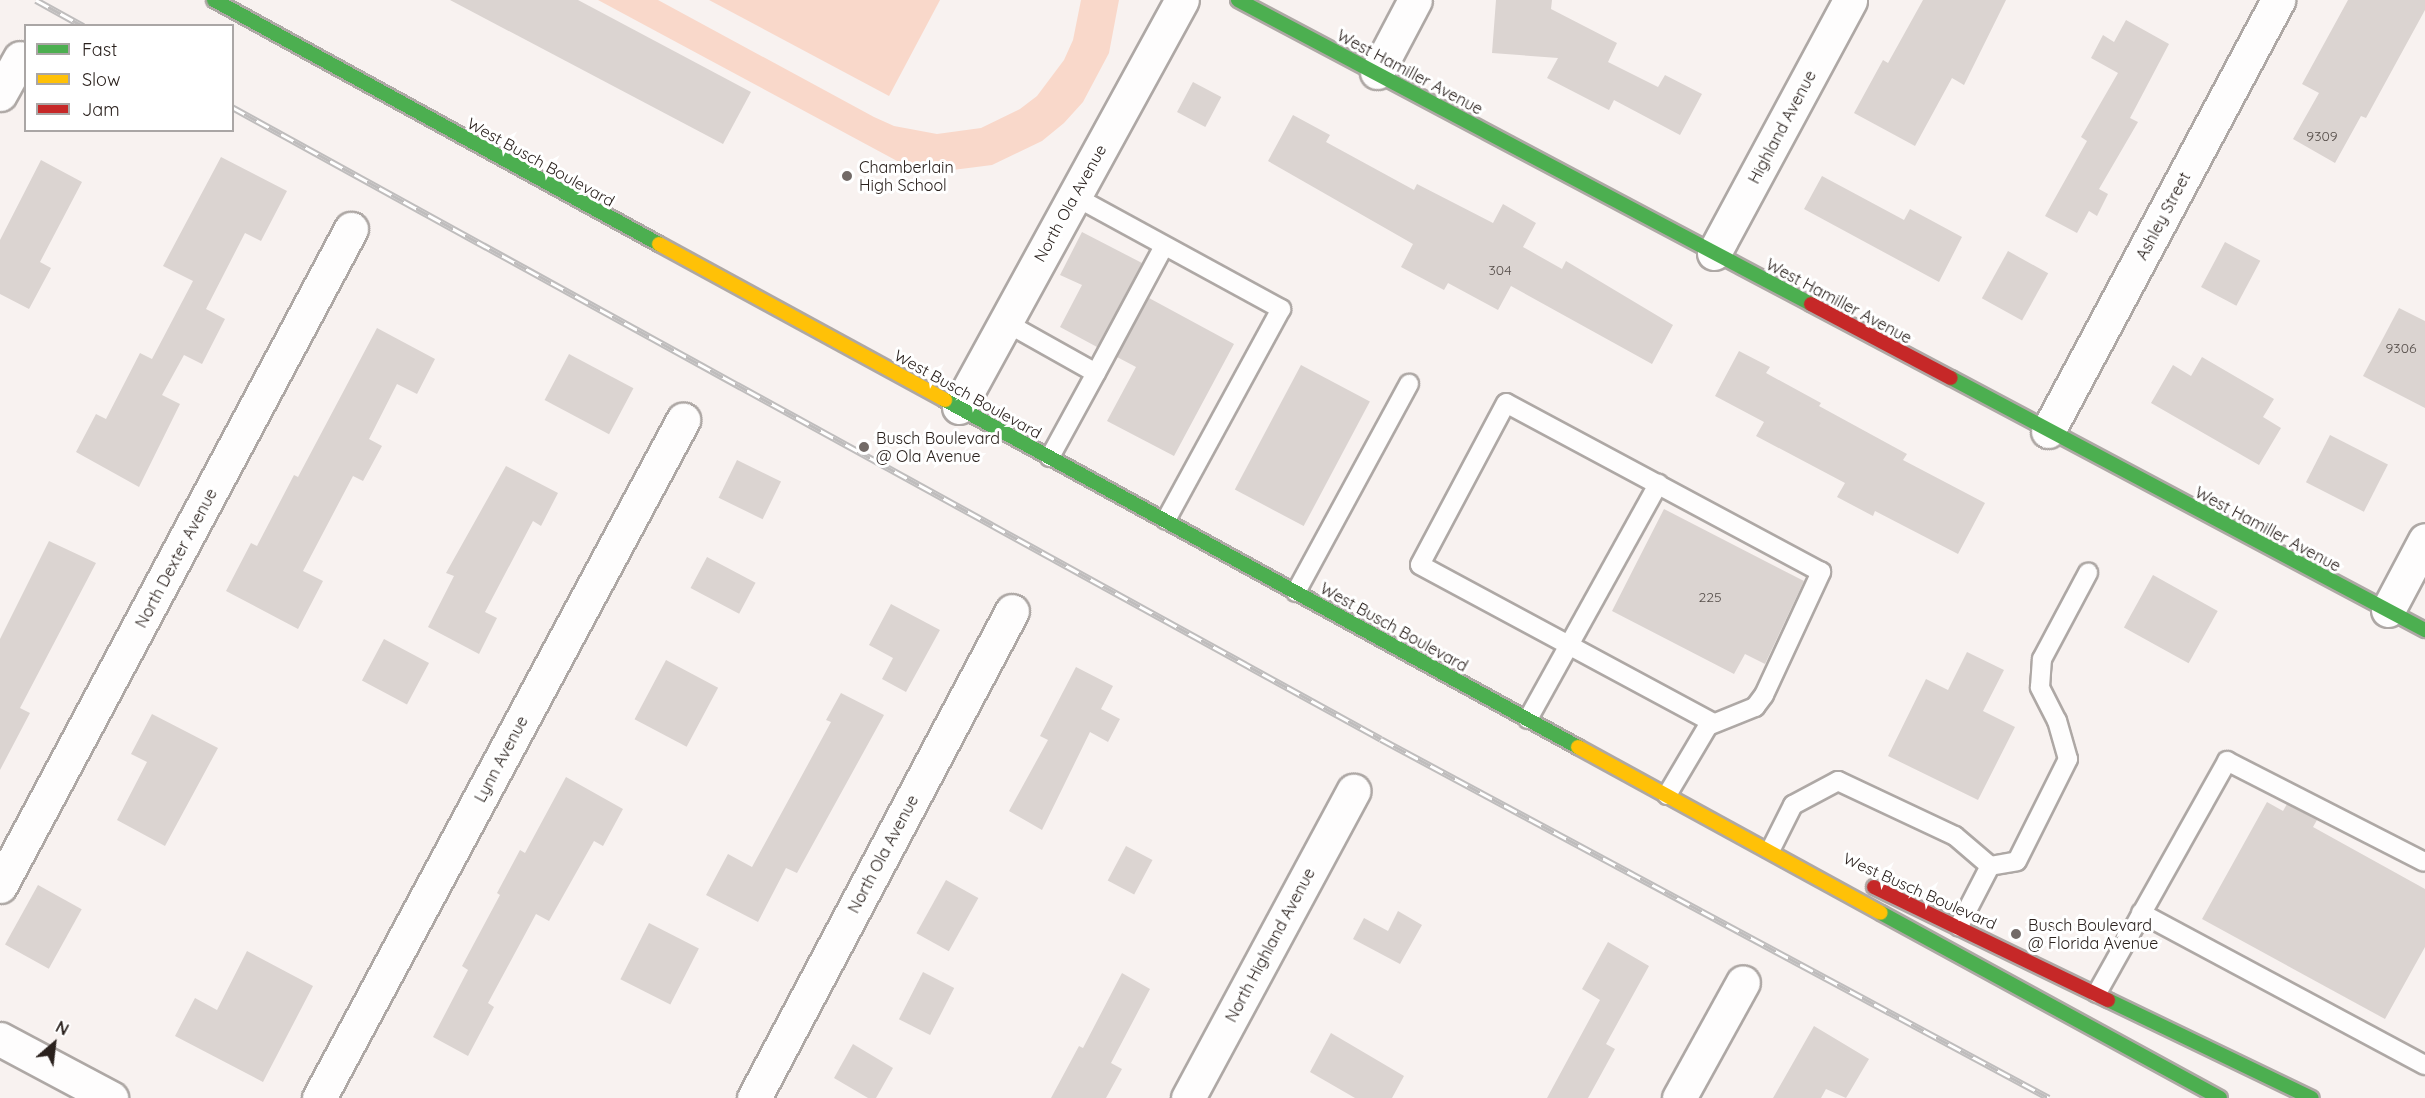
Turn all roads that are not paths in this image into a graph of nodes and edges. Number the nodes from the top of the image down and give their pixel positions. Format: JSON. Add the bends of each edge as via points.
{"nodes":[{"id":1,"x":214,"y":0,"type":"edge"},
{"id":2,"x":1182,"y":0,"type":"edge"},
{"id":3,"x":1239,"y":0,"type":"edge"},
{"id":4,"x":1415,"y":0,"type":"edge"},
{"id":5,"x":1850,"y":0,"type":"edge"},
{"id":6,"x":2278,"y":0,"type":"edge"},
{"id":7,"x":20,"y":58,"type":"dead end"},
{"id":8,"x":1377,"y":72,"type":"junction"},
{"id":9,"x":0,"y":94,"type":"edge"},
{"id":10,"x":1074,"y":196,"type":"junction"},
{"id":11,"x":351,"y":229,"type":"dead end"},
{"id":12,"x":1164,"y":246,"type":"junction"},
{"id":13,"x":1714,"y":253,"type":"junction"},
{"id":14,"x":1005,"y":322,"type":"junction"},
{"id":15,"x":1096,"y":373,"type":"junction"},
{"id":16,"x":1409,"y":384,"type":"dead end"},
{"id":17,"x":959,"y":407,"type":"junction"},
{"id":18,"x":683,"y":420,"type":"dead end"},
{"id":19,"x":2048,"y":431,"type":"junction"},
{"id":20,"x":1050,"y":457,"type":"junction"},
{"id":21,"x":1658,"y":484,"type":"junction"},
{"id":22,"x":1166,"y":520,"type":"junction"},
{"id":23,"x":2425,"y":540,"type":"edge"},
{"id":24,"x":2088,"y":573,"type":"dead end"},
{"id":25,"x":1296,"y":592,"type":"junction"},
{"id":26,"x":2388,"y":610,"type":"junction"},
{"id":27,"x":1012,"y":611,"type":"dead end"},
{"id":28,"x":2425,"y":630,"type":"edge"},
{"id":29,"x":1569,"y":645,"type":"junction"},
{"id":30,"x":1528,"y":719,"type":"junction"},
{"id":31,"x":1713,"y":723,"type":"junction"},
{"id":32,"x":1353,"y":791,"type":"dead end"},
{"id":33,"x":1667,"y":795,"type":"junction"},
{"id":34,"x":1706,"y":816,"type":"junction"},
{"id":35,"x":1773,"y":845,"type":"junction"},
{"id":36,"x":2425,"y":862,"type":"edge"},
{"id":37,"x":1990,"y":866,"type":"junction"},
{"id":38,"x":1836,"y":872,"type":"dead end"},
{"id":39,"x":1858,"y":880,"type":"dead end"},
{"id":40,"x":0,"y":886,"type":"edge"},
{"id":41,"x":2141,"y":913,"type":"junction"},
{"id":42,"x":1959,"y":926,"type":"junction"},
{"id":43,"x":1743,"y":982,"type":"dead end"},
{"id":44,"x":2097,"y":993,"type":"junction"},
{"id":45,"x":0,"y":1039,"type":"edge"},
{"id":46,"x":2423,"y":1060,"type":"edge"},
{"id":47,"x":111,"y":1098,"type":"edge"},
{"id":48,"x":320,"y":1098,"type":"edge"},
{"id":49,"x":754,"y":1098,"type":"edge"},
{"id":50,"x":1188,"y":1098,"type":"edge"},
{"id":51,"x":1679,"y":1098,"type":"edge"},
{"id":52,"x":2220,"y":1098,"type":"edge"},
{"id":53,"x":2312,"y":1098,"type":"edge"}],
"edges":[{"from":1,"to":17,"type":"main road","name":"West Busch Boulevard"},
{"from":2,"to":10,"type":"street","name":"North Ola Avenue"},
{"from":3,"to":8,"type":"main road","name":"West Hamiller Avenue"},
{"from":4,"to":8,"type":"street"},
{"from":5,"to":13,"type":"street","name":"Highland Avenue"},
{"from":6,"to":19,"type":"street","name":"Ashley Street"},
{"from":7,"to":9,"type":"street"},
{"from":8,"to":13,"type":"main road","name":"West Hamiller Avenue"},
{"from":10,"to":12,"type":"lane"},
{"from":10,"to":14,"type":"street","name":"North Ola Avenue"},
{"from":11,"to":40,"type":"street","name":"North Dexter Avenue"},
{"from":12,"to":15,"type":"lane"},
{"from":12,"to":22,"type":"lane","via":[[1281,309]]},
{"from":13,"to":19,"type":"main road","name":"West Hamiller Avenue"},
{"from":14,"to":15,"type":"lane"},
{"from":14,"to":17,"type":"street","name":"North Ola Avenue"},
{"from":15,"to":20,"type":"lane"},
{"from":16,"to":25,"type":"lane"},
{"from":17,"to":20,"type":"main road","name":"West Busch Boulevard"},
{"from":18,"to":48,"type":"street","name":"Lynn Avenue"},
{"from":19,"to":26,"type":"main road","name":"West Hamiller Avenue"},
{"from":20,"to":22,"type":"main road","name":"West Busch Boulevard"},
{"from":21,"to":29,"type":"lane"},
{"from":21,"to":29,"type":"lane","via":[[1506,403],[1420,565]]},
{"from":21,"to":31,"type":"lane","via":[[1821,572],[1764,695],[1755,707]]},
{"from":22,"to":25,"type":"main road","name":"West Busch Boulevard"},
{"from":23,"to":26,"type":"street"},
{"from":24,"to":37,"type":"lane","via":[[2042,659],[2040,687],[2057,721],[2068,759],[2018,861]]},
{"from":25,"to":30,"type":"main road","name":"West Busch Boulevard"},
{"from":26,"to":28,"type":"main road","name":"West Hamiller Avenue"},
{"from":27,"to":49,"type":"street","name":"North Ola Avenue"},
{"from":29,"to":30,"type":"lane"},
{"from":29,"to":31,"type":"lane"},
{"from":30,"to":33,"type":"main road","name":"West Busch Boulevard"},
{"from":31,"to":33,"type":"lane"},
{"from":32,"to":50,"type":"street","name":"North Highland Avenue"},
{"from":33,"to":34,"type":"main road","name":"West Busch Boulevard"},
{"from":34,"to":35,"type":"main road","name":"West Busch Boulevard"},
{"from":34,"to":52,"type":"main road","name":"West Busch Boulevard"},
{"from":35,"to":37,"type":"lane","via":[[1793,805],[1838,781],[1954,836]]},
{"from":35,"to":38,"type":"main road","name":"West Busch Boulevard"},
{"from":36,"to":41,"type":"lane","via":[[2227,760]]},
{"from":37,"to":42,"type":"lane"},
{"from":39,"to":42,"type":"main road","name":"West Busch Boulevard"},
{"from":41,"to":44,"type":"lane"},
{"from":41,"to":46,"type":"lane"},
{"from":42,"to":44,"type":"main road","name":"West Busch Boulevard"},
{"from":43,"to":51,"type":"street"},
{"from":44,"to":53,"type":"main road","name":"West Busch Boulevard"},
{"from":45,"to":47,"type":"street"}]}
